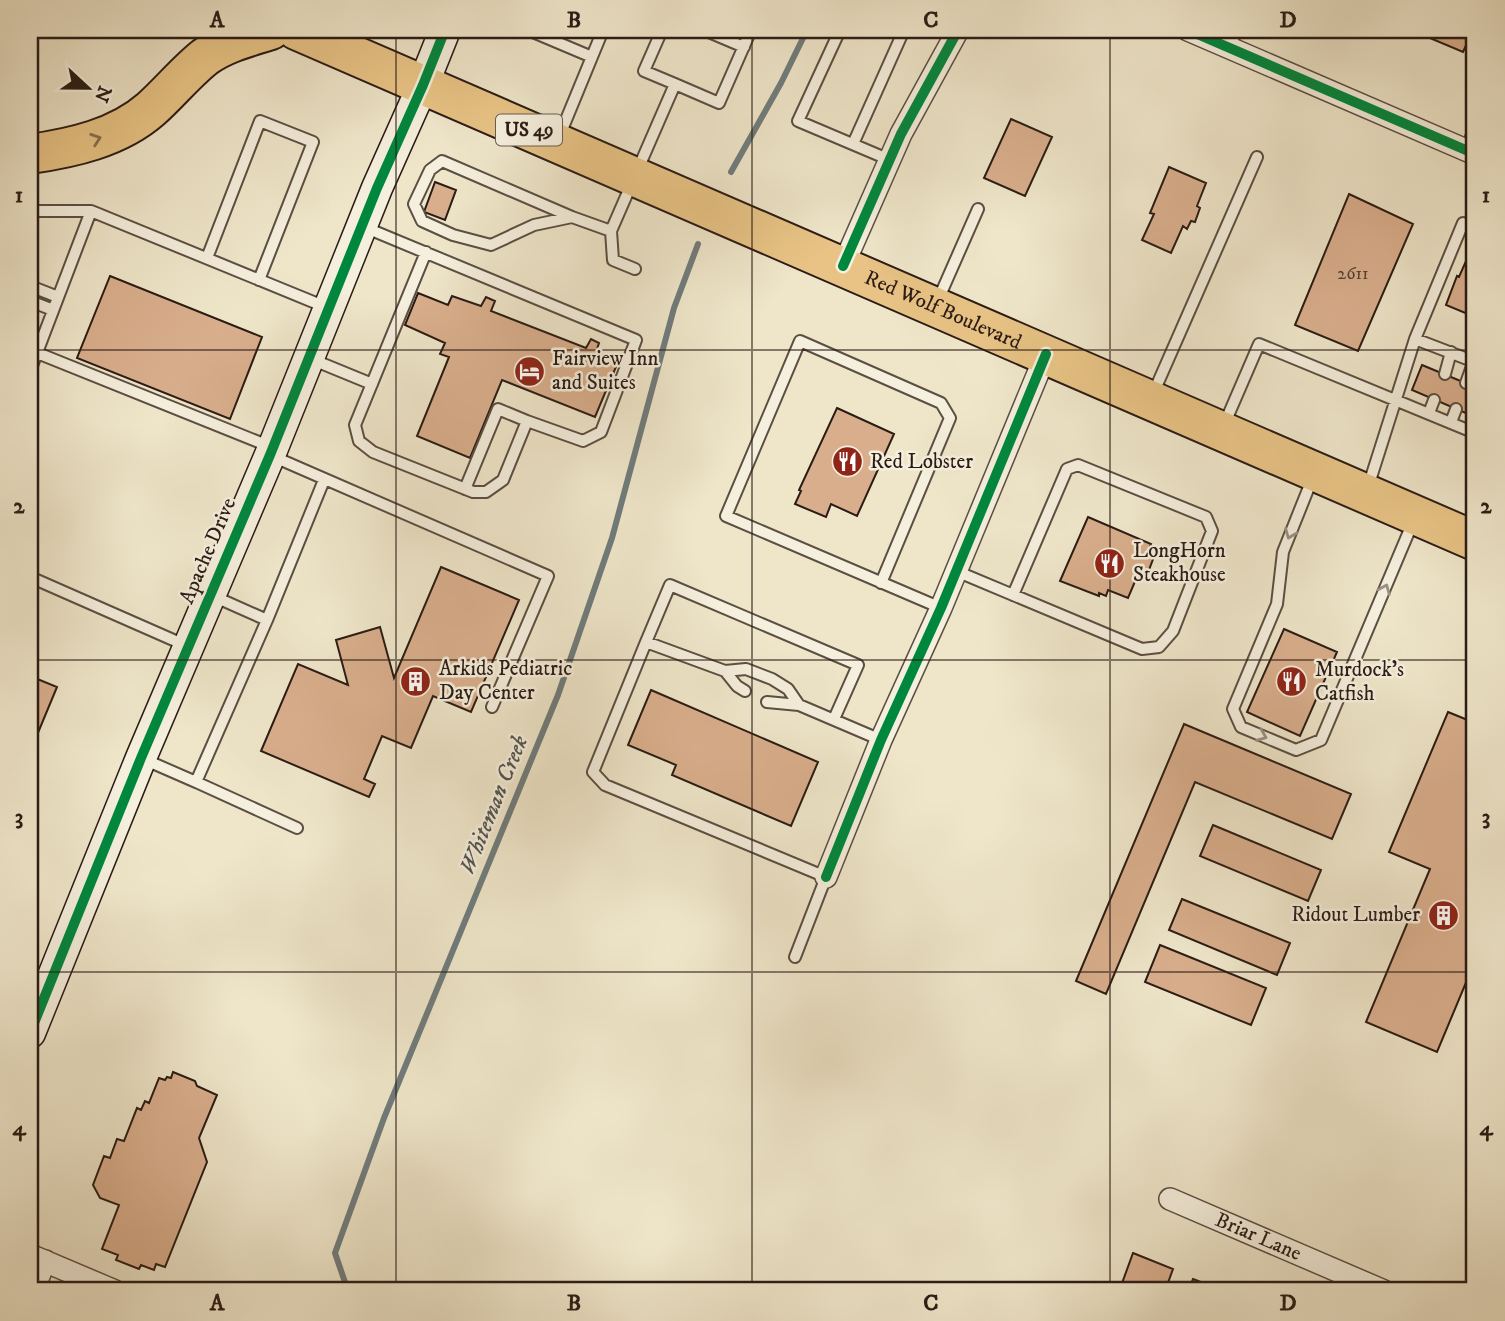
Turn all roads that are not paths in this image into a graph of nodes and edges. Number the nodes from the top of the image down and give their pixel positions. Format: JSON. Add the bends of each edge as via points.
{"nodes":[{"id":1,"x":271,"y":30,"type":"edge"},
{"id":2,"x":296,"y":30,"type":"edge"},
{"id":3,"x":445,"y":30,"type":"edge"},
{"id":4,"x":528,"y":30,"type":"edge"},
{"id":5,"x":603,"y":30,"type":"edge"},
{"id":6,"x":662,"y":30,"type":"edge"},
{"id":7,"x":704,"y":30,"type":"edge"},
{"id":8,"x":751,"y":30,"type":"edge"},
{"id":9,"x":840,"y":30,"type":"edge"},
{"id":10,"x":904,"y":30,"type":"edge"},
{"id":11,"x":958,"y":30,"type":"edge"},
{"id":12,"x":1188,"y":30,"type":"edge"},
{"id":13,"x":1233,"y":39,"type":"edge"},
{"id":14,"x":744,"y":47,"type":"junction"},
{"id":15,"x":592,"y":57,"type":"junction"},
{"id":16,"x":675,"y":84,"type":"junction"},
{"id":17,"x":423,"y":85,"type":"junction"},
{"id":18,"x":1475,"y":127,"type":"edge"},
{"id":19,"x":557,"y":142,"type":"junction"},
{"id":20,"x":853,"y":144,"type":"junction"},
{"id":21,"x":1471,"y":152,"type":"edge"},
{"id":22,"x":30,"y":154,"type":"edge"},
{"id":23,"x":1257,"y":158,"type":"dead end"},
{"id":24,"x":890,"y":160,"type":"junction"},
{"id":25,"x":636,"y":176,"type":"junction"},
{"id":26,"x":978,"y":209,"type":"dead end"},
{"id":27,"x":30,"y":211,"type":"edge"},
{"id":28,"x":90,"y":211,"type":"junction"},
{"id":29,"x":572,"y":217,"type":"junction"},
{"id":30,"x":362,"y":226,"type":"junction"},
{"id":31,"x":1475,"y":229,"type":"edge"},
{"id":32,"x":611,"y":231,"type":"junction"},
{"id":33,"x":426,"y":252,"type":"junction"},
{"id":34,"x":207,"y":258,"type":"junction"},
{"id":35,"x":843,"y":266,"type":"junction"},
{"id":36,"x":635,"y":269,"type":"dead end"},
{"id":37,"x":259,"y":280,"type":"junction"},
{"id":38,"x":30,"y":286,"type":"edge"},
{"id":39,"x":58,"y":297,"type":"junction"},
{"id":40,"x":30,"y":301,"type":"edge"},
{"id":41,"x":936,"y":306,"type":"junction"},
{"id":42,"x":329,"y":308,"type":"junction"},
{"id":43,"x":53,"y":310,"type":"junction"},
{"id":44,"x":1415,"y":338,"type":"junction"},
{"id":45,"x":33,"y":351,"type":"edge"},
{"id":46,"x":1451,"y":352,"type":"junction"},
{"id":47,"x":1046,"y":354,"type":"junction"},
{"id":48,"x":309,"y":358,"type":"junction"},
{"id":49,"x":1475,"y":362,"type":"edge"},
{"id":50,"x":30,"y":372,"type":"edge"},
{"id":51,"x":1445,"y":374,"type":"dead end"},
{"id":52,"x":1466,"y":383,"type":"dead end"},
{"id":53,"x":372,"y":384,"type":"junction"},
{"id":54,"x":1395,"y":399,"type":"junction"},
{"id":55,"x":1150,"y":400,"type":"junction"},
{"id":56,"x":1434,"y":400,"type":"dead end"},
{"id":57,"x":1456,"y":409,"type":"dead end"},
{"id":58,"x":1429,"y":413,"type":"junction"},
{"id":59,"x":527,"y":421,"type":"junction"},
{"id":60,"x":1451,"y":422,"type":"junction"},
{"id":61,"x":1222,"y":430,"type":"junction"},
{"id":62,"x":1475,"y":433,"type":"edge"},
{"id":63,"x":271,"y":451,"type":"junction"},
{"id":64,"x":1315,"y":471,"type":"junction"},
{"id":65,"x":324,"y":480,"type":"junction"},
{"id":66,"x":464,"y":489,"type":"junction"},
{"id":67,"x":1366,"y":493,"type":"junction"},
{"id":68,"x":1416,"y":515,"type":"junction"},
{"id":69,"x":1475,"y":541,"type":"edge"},
{"id":70,"x":956,"y":571,"type":"junction"},
{"id":71,"x":30,"y":577,"type":"edge"},
{"id":72,"x":881,"y":583,"type":"junction"},
{"id":73,"x":210,"y":595,"type":"junction"},
{"id":74,"x":1013,"y":596,"type":"junction"},
{"id":75,"x":940,"y":608,"type":"junction"},
{"id":76,"x":267,"y":620,"type":"junction"},
{"id":77,"x":646,"y":642,"type":"junction"},
{"id":78,"x":188,"y":646,"type":"junction"},
{"id":79,"x":725,"y":671,"type":"junction"},
{"id":80,"x":745,"y":691,"type":"dead end"},
{"id":81,"x":767,"y":702,"type":"dead end"},
{"id":82,"x":799,"y":705,"type":"junction"},
{"id":83,"x":492,"y":707,"type":"dead end"},
{"id":84,"x":834,"y":719,"type":"junction"},
{"id":85,"x":881,"y":740,"type":"junction"},
{"id":86,"x":141,"y":758,"type":"junction"},
{"id":87,"x":196,"y":782,"type":"junction"},
{"id":88,"x":297,"y":828,"type":"dead end"},
{"id":89,"x":826,"y":877,"type":"junction"},
{"id":90,"x":795,"y":957,"type":"dead end"},
{"id":91,"x":30,"y":1033,"type":"edge"},
{"id":92,"x":1170,"y":1199,"type":"dead end"},
{"id":93,"x":38,"y":1258,"type":"edge"},
{"id":94,"x":33,"y":1291,"type":"edge"},
{"id":95,"x":115,"y":1291,"type":"edge"},
{"id":96,"x":1384,"y":1291,"type":"edge"}],
"edges":[{"from":22,"to":1,"type":"highway","one_way":true,"via":[[101,139],[148,112],[205,57]]},
{"from":2,"to":17,"type":"highway","name":"Red Wolf Boulevard","number":"US 49"},
{"from":3,"to":17,"type":"street","name":"Apache Drive"},
{"from":4,"to":15,"type":"lane"},
{"from":5,"to":15,"type":"lane"},
{"from":6,"to":16,"type":"lane","via":[[644,71]]},
{"from":7,"to":14,"type":"lane"},
{"from":8,"to":14,"type":"lane"},
{"from":9,"to":20,"type":"lane","via":[[798,121]]},
{"from":10,"to":20,"type":"lane"},
{"from":11,"to":24,"type":"street"},
{"from":12,"to":13,"type":"street"},
{"from":13,"to":21,"type":"street"},
{"from":14,"to":16,"type":"lane","via":[[719,103]]},
{"from":15,"to":19,"type":"lane"},
{"from":16,"to":25,"type":"lane"},
{"from":17,"to":19,"type":"highway","name":"Red Wolf Boulevard","number":"US 49"},
{"from":17,"to":30,"type":"street","name":"Apache Drive"},
{"from":18,"to":21,"type":"lane"},
{"from":19,"to":25,"type":"highway","name":"Red Wolf Boulevard","number":"US 49"},
{"from":20,"to":24,"type":"lane"},
{"from":23,"to":55,"type":"lane"},
{"from":24,"to":35,"type":"street"},
{"from":25,"to":32,"type":"lane"},
{"from":25,"to":35,"type":"highway","name":"Red Wolf Boulevard","number":"US 49"},
{"from":26,"to":41,"type":"lane"},
{"from":27,"to":28,"type":"lane"},
{"from":28,"to":34,"type":"lane"},
{"from":28,"to":39,"type":"lane"},
{"from":29,"to":29,"type":"lane","via":[[442,161],[430,170],[414,204],[422,221],[491,245],[534,225]]},
{"from":29,"to":32,"type":"lane"},
{"from":30,"to":33,"type":"lane"},
{"from":30,"to":42,"type":"street","name":"Apache Drive"},
{"from":31,"to":44,"type":"lane","via":[[1463,223]]},
{"from":32,"to":36,"type":"lane","via":[[613,260]]},
{"from":33,"to":53,"type":"lane"},
{"from":33,"to":59,"type":"lane","via":[[636,340],[601,432],[583,441]]},
{"from":34,"to":37,"type":"lane"},
{"from":34,"to":37,"type":"lane","via":[[260,121],[313,142]]},
{"from":35,"to":41,"type":"highway","name":"Red Wolf Boulevard","number":"US 49"},
{"from":37,"to":42,"type":"lane"},
{"from":38,"to":39,"type":"lane"},
{"from":39,"to":43,"type":"lane"},
{"from":40,"to":43,"type":"lane"},
{"from":41,"to":47,"type":"highway","name":"Red Wolf Boulevard","number":"US 49"},
{"from":42,"to":48,"type":"street","name":"Apache Drive"},
{"from":43,"to":45,"type":"lane"},
{"from":44,"to":46,"type":"lane"},
{"from":44,"to":54,"type":"lane"},
{"from":45,"to":50,"type":"lane"},
{"from":45,"to":63,"type":"lane"},
{"from":46,"to":49,"type":"lane"},
{"from":46,"to":51,"type":"lane"},
{"from":47,"to":55,"type":"highway","name":"Red Wolf Boulevard","number":"US 49"},
{"from":47,"to":70,"type":"street"},
{"from":48,"to":53,"type":"lane"},
{"from":48,"to":63,"type":"street","name":"Apache Drive"},
{"from":49,"to":52,"type":"lane"},
{"from":53,"to":66,"type":"lane","via":[[355,425],[359,441],[373,452]]},
{"from":54,"to":58,"type":"lane"},
{"from":54,"to":61,"type":"lane","via":[[1259,344]]},
{"from":54,"to":67,"type":"lane"},
{"from":55,"to":61,"type":"highway","name":"Red Wolf Boulevard","number":"US 49"},
{"from":56,"to":58,"type":"lane"},
{"from":57,"to":60,"type":"lane"},
{"from":58,"to":60,"type":"lane"},
{"from":59,"to":66,"type":"lane","via":[[503,480],[486,492]]},
{"from":59,"to":66,"type":"lane","via":[[498,408]]},
{"from":60,"to":62,"type":"lane"},
{"from":61,"to":64,"type":"highway","name":"Red Wolf Boulevard","number":"US 49"},
{"from":63,"to":65,"type":"lane"},
{"from":63,"to":73,"type":"street","name":"Apache Drive"},
{"from":64,"to":67,"type":"highway","name":"Red Wolf Boulevard","number":"US 49"},
{"from":64,"to":68,"type":"lane","one_way":true,"via":[[1283,552],[1277,604],[1234,709],[1241,727],[1296,750],[1321,740]]},
{"from":65,"to":76,"type":"lane"},
{"from":65,"to":83,"type":"lane","via":[[548,576]]},
{"from":67,"to":68,"type":"highway","name":"Red Wolf Boulevard","number":"US 49"},
{"from":68,"to":69,"type":"highway","name":"Red Wolf Boulevard","number":"US 49"},
{"from":70,"to":74,"type":"lane"},
{"from":70,"to":75,"type":"street"},
{"from":71,"to":78,"type":"lane"},
{"from":72,"to":72,"type":"lane","via":[[726,516],[800,341],[941,402],[950,418]]},
{"from":72,"to":75,"type":"lane"},
{"from":73,"to":76,"type":"lane"},
{"from":73,"to":78,"type":"street","name":"Apache Drive"},
{"from":74,"to":74,"type":"lane","via":[[1142,649],[1159,647],[1173,631],[1212,531],[1206,517],[1079,465],[1067,468]]},
{"from":75,"to":85,"type":"street"},
{"from":76,"to":87,"type":"lane"},
{"from":77,"to":79,"type":"lane"},
{"from":77,"to":84,"type":"lane","via":[[670,585],[858,665]]},
{"from":77,"to":89,"type":"lane","via":[[593,772],[605,785]]},
{"from":78,"to":86,"type":"street","name":"Apache Drive"},
{"from":79,"to":80,"type":"lane"},
{"from":79,"to":82,"type":"lane","via":[[746,669],[772,679],[788,689]]},
{"from":81,"to":82,"type":"lane"},
{"from":82,"to":84,"type":"lane"},
{"from":84,"to":85,"type":"lane"},
{"from":85,"to":89,"type":"street"},
{"from":86,"to":87,"type":"lane"},
{"from":86,"to":91,"type":"street","name":"Apache Drive","via":[[41,995]]},
{"from":87,"to":88,"type":"lane"},
{"from":89,"to":90,"type":"lane"},
{"from":92,"to":96,"type":"street","name":"Briar Lane"},
{"from":93,"to":94,"type":"street"},
{"from":93,"to":95,"type":"street"}]}
